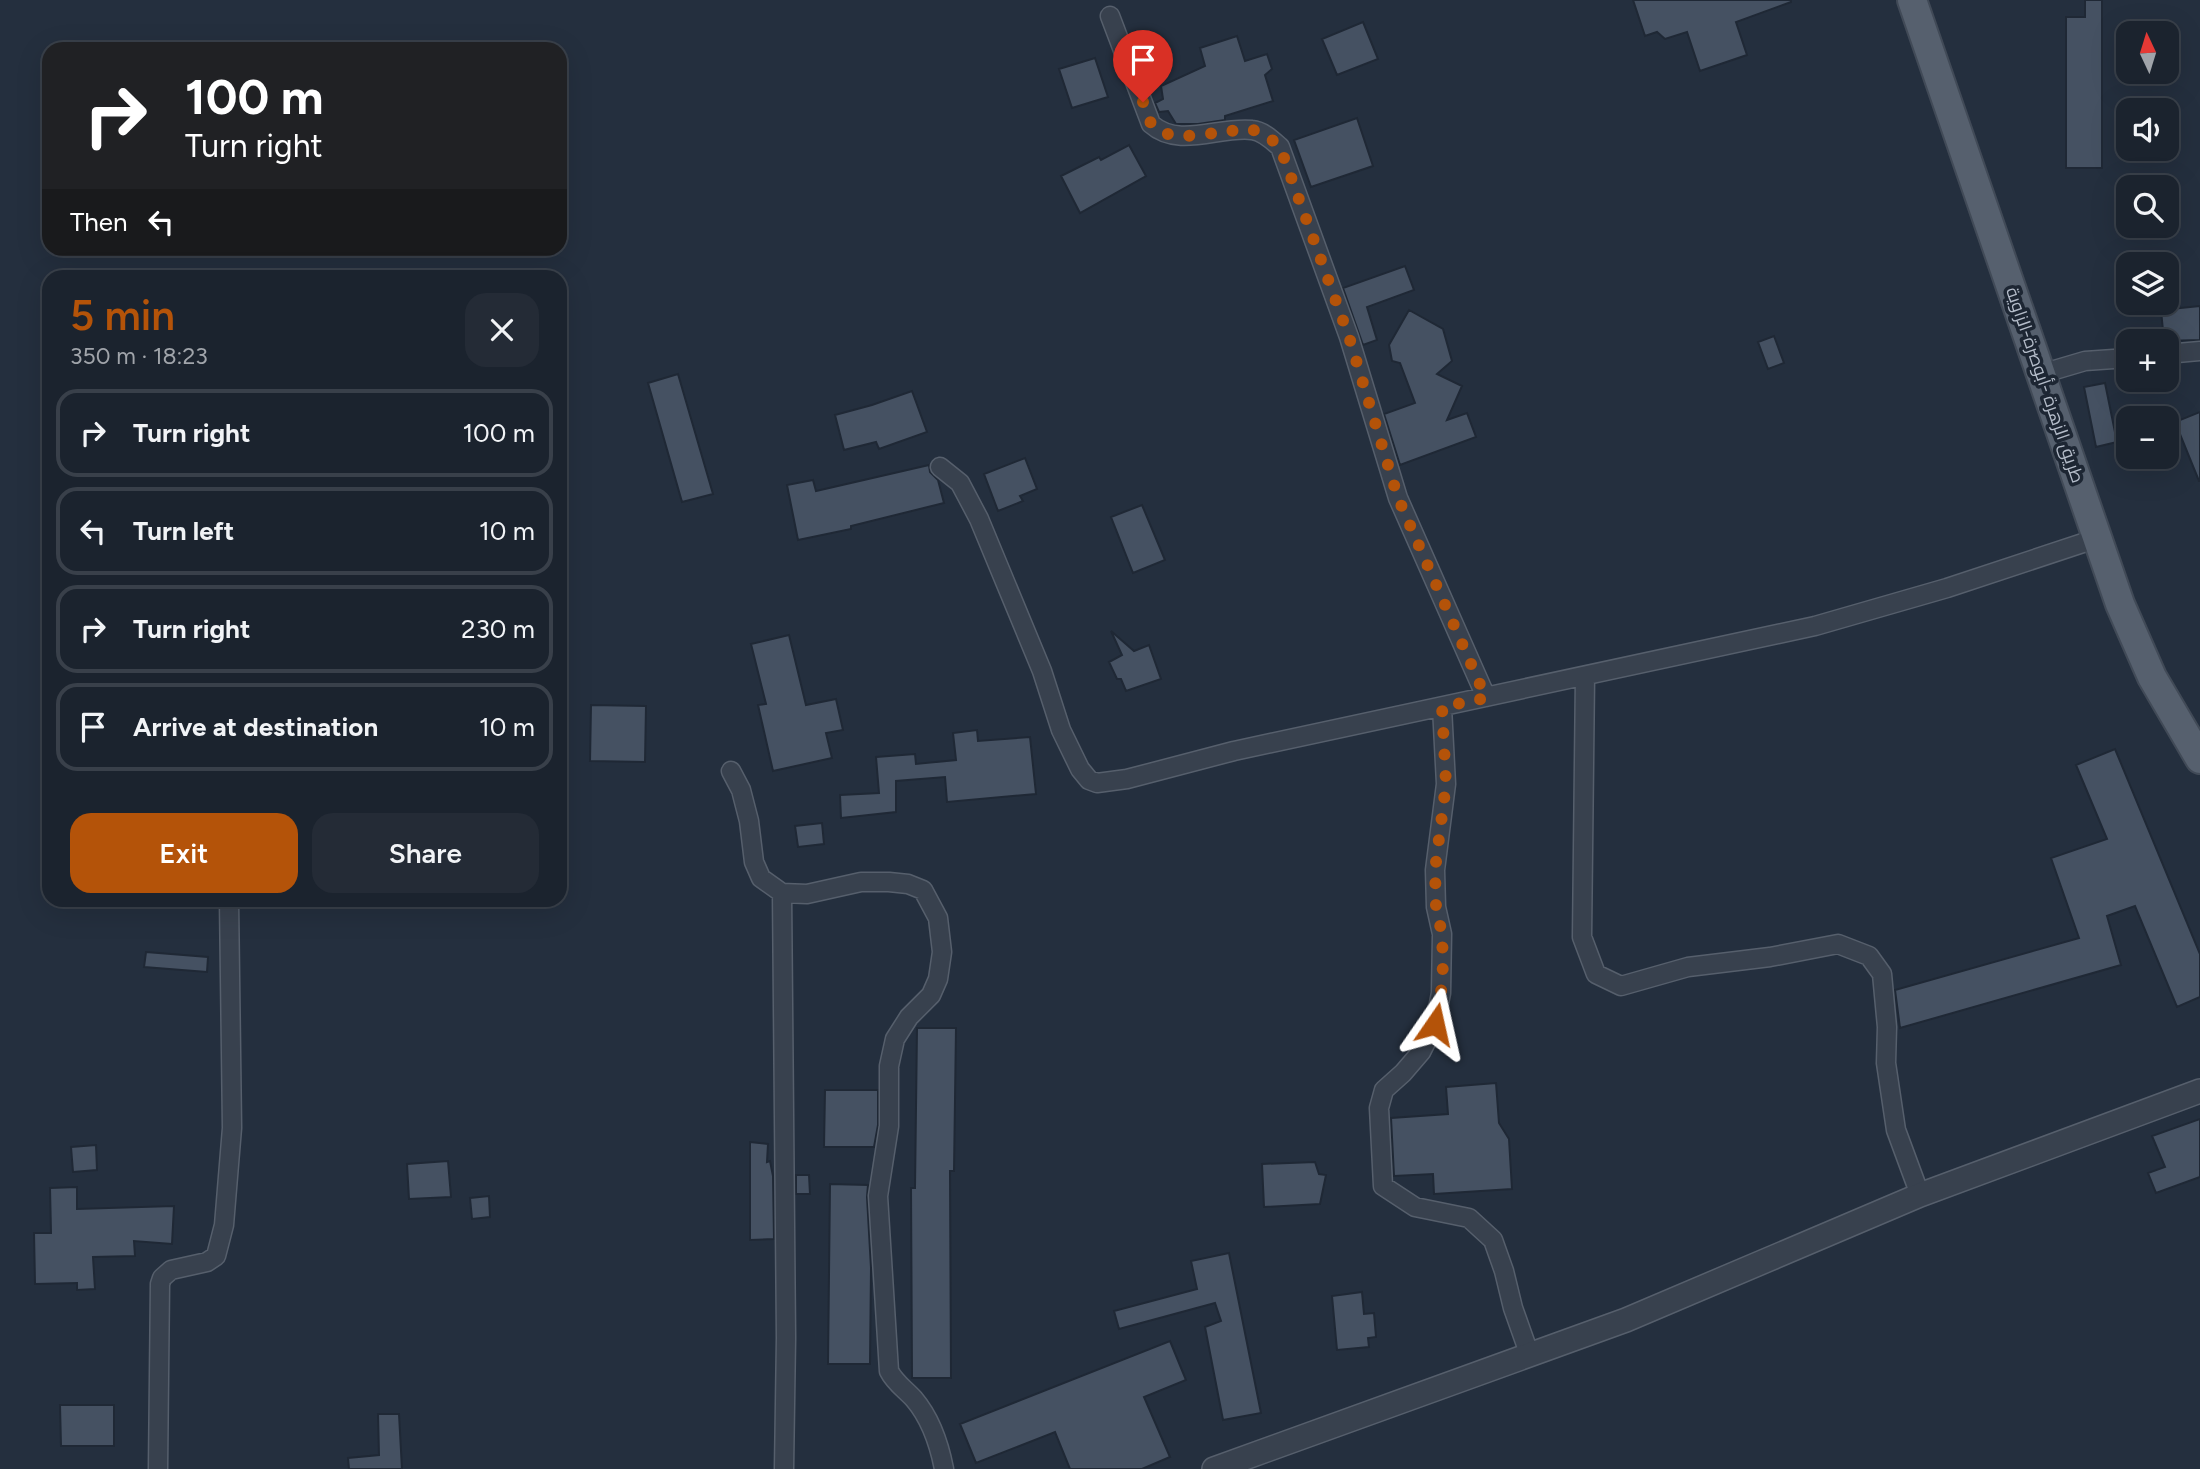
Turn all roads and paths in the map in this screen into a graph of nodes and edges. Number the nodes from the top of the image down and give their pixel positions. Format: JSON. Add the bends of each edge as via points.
{"nodes":[{"id":1,"x":1912,"y":0,"type":"edge"},
{"id":2,"x":1110,"y":16,"type":"dead end"},
{"id":3,"x":2200,"y":351,"type":"edge"},
{"id":4,"x":2179,"y":353,"type":"edge"},
{"id":5,"x":2116,"y":359,"type":"edge"},
{"id":6,"x":2041,"y":374,"type":"junction"},
{"id":7,"x":940,"y":467,"type":"dead end"},
{"id":8,"x":2098,"y":538,"type":"junction"},
{"id":9,"x":1585,"y":676,"type":"junction"},
{"id":10,"x":1486,"y":698,"type":"junction"},
{"id":11,"x":1442,"y":707,"type":"junction"},
{"id":12,"x":2200,"y":760,"type":"edge"},
{"id":13,"x":731,"y":771,"type":"dead end"},
{"id":14,"x":782,"y":892,"type":"junction"},
{"id":15,"x":229,"y":907,"type":"edge"},
{"id":16,"x":2200,"y":1091,"type":"edge"},
{"id":17,"x":1920,"y":1195,"type":"junction"},
{"id":18,"x":1530,"y":1356,"type":"junction"},
{"id":19,"x":158,"y":1469,"type":"edge"},
{"id":20,"x":784,"y":1469,"type":"edge"},
{"id":21,"x":944,"y":1469,"type":"edge"},
{"id":22,"x":1214,"y":1469,"type":"edge"}],
"edges":[{"from":1,"to":6,"type":"main road","name":"طريق الزهرة -أبوصرة-الزاوية"},
{"from":2,"to":10,"type":"street","via":[[1152,124],[1162,133],[1254,130],[1280,147],[1349,337],[1398,498]]},
{"from":3,"to":4,"type":"street"},
{"from":5,"to":6,"type":"street","via":[[2085,361]]},
{"from":6,"to":8,"type":"main road","name":"طريق الزهرة -أبوصرة-الزاوية"},
{"from":7,"to":11,"type":"street","via":[[960,483],[979,519],[1042,671],[1061,730],[1089,780],[1127,779]]},
{"from":8,"to":9,"type":"street","via":[[1815,626]]},
{"from":8,"to":12,"type":"main road","name":"طريق الزهرة -أبوصرة-الزاوية","via":[[2151,677]]},
{"from":9,"to":10,"type":"street"},
{"from":9,"to":17,"type":"street","via":[[1582,937],[1596,974],[1621,986],[1688,967],[1838,944],[1869,956],[1882,974],[1886,1063],[1896,1130]]},
{"from":10,"to":11,"type":"street"},
{"from":11,"to":18,"type":"street","via":[[1446,784],[1435,870],[1442,934],[1441,993],[1435,1024],[1421,1052],[1384,1090],[1378,1108],[1383,1186],[1415,1207],[1469,1218],[1493,1240]]},
{"from":13,"to":14,"type":"street","via":[[749,821],[754,862],[761,878]]},
{"from":14,"to":20,"type":"street"},
{"from":14,"to":21,"type":"street","via":[[807,894],[861,882],[908,884],[923,890],[938,918],[939,979],[895,1038],[889,1066],[890,1126],[878,1196],[888,1371],[931,1422]]},
{"from":15,"to":19,"type":"street","via":[[232,1128],[224,1226],[216,1256],[171,1270],[160,1284]]},
{"from":16,"to":17,"type":"street"},
{"from":17,"to":18,"type":"street"},
{"from":18,"to":22,"type":"street"}]}
